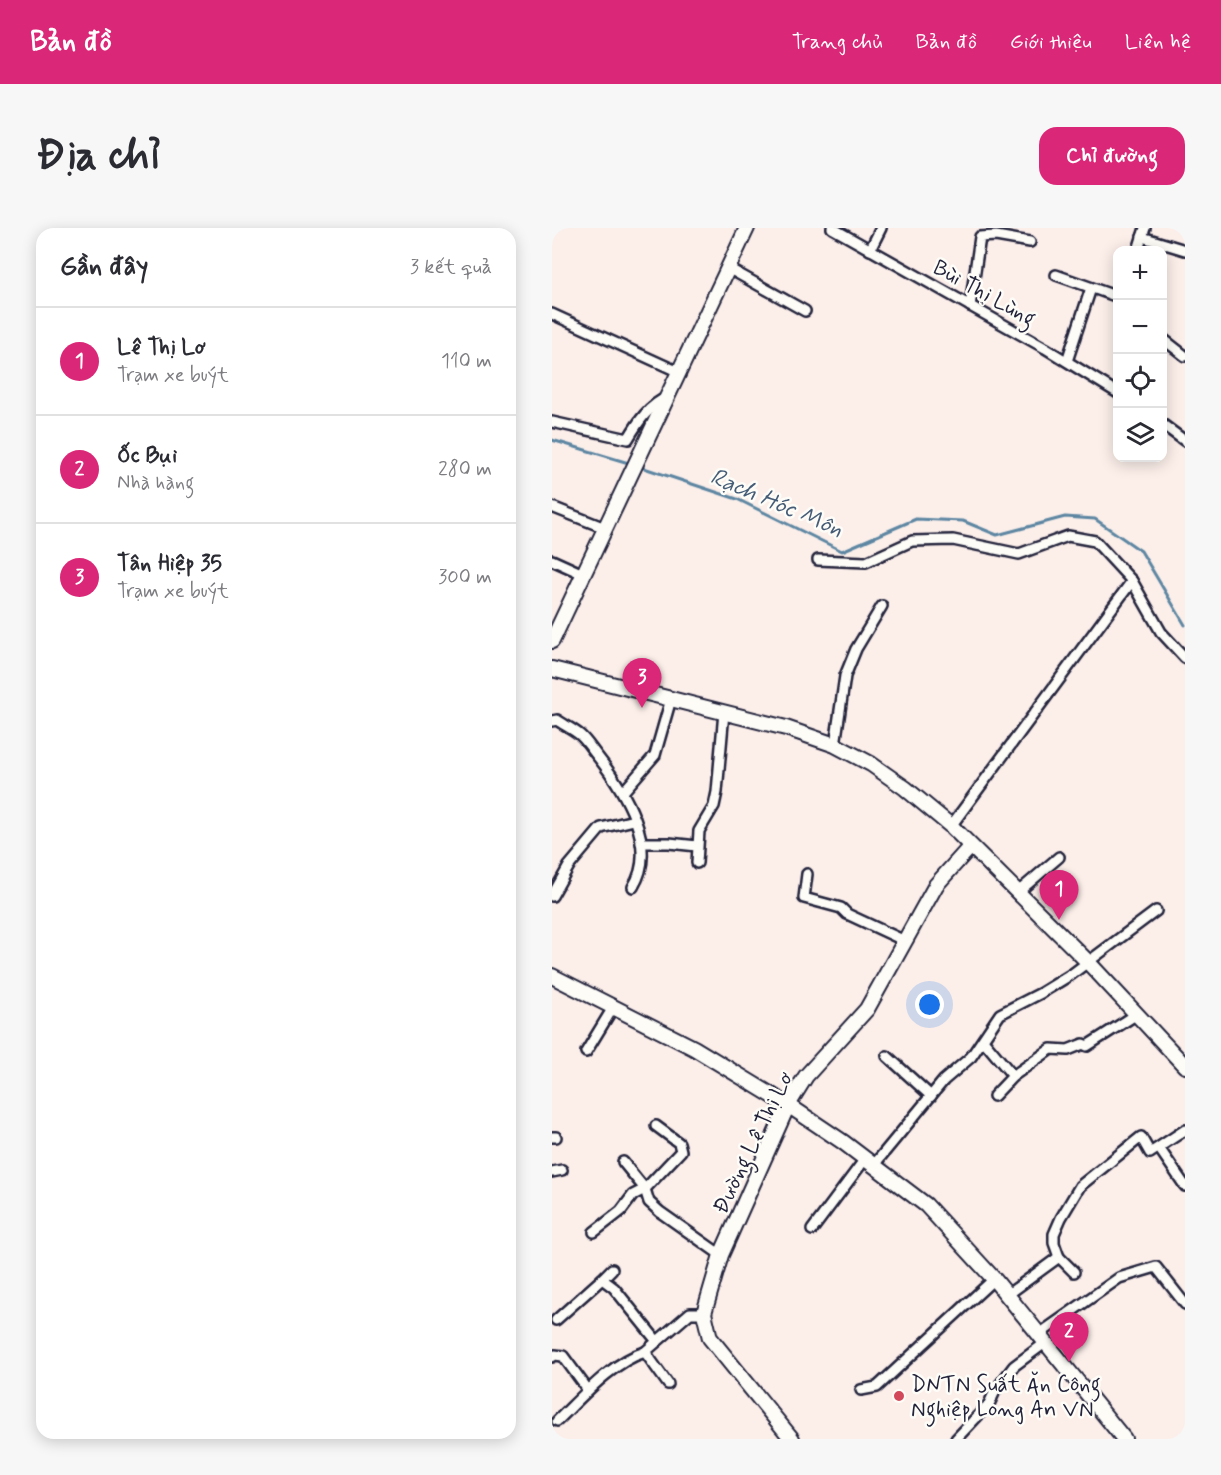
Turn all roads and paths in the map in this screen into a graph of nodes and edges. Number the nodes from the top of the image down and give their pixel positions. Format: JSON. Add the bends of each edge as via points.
{"nodes":[{"id":1,"x":747,"y":228,"type":"edge"},
{"id":2,"x":832,"y":228,"type":"edge"},
{"id":3,"x":881,"y":228,"type":"edge"},
{"id":4,"x":1143,"y":233,"type":"edge"},
{"id":5,"x":1030,"y":242,"type":"dead end"},
{"id":6,"x":870,"y":250,"type":"junction"},
{"id":7,"x":1185,"y":250,"type":"edge"},
{"id":8,"x":728,"y":268,"type":"junction"},
{"id":9,"x":1056,"y":275,"type":"dead end"},
{"id":10,"x":1091,"y":288,"type":"junction"},
{"id":11,"x":1113,"y":295,"type":"edge"},
{"id":12,"x":970,"y":306,"type":"junction"},
{"id":13,"x":805,"y":311,"type":"dead end"},
{"id":14,"x":552,"y":314,"type":"edge"},
{"id":15,"x":1167,"y":342,"type":"edge"},
{"id":16,"x":1185,"y":356,"type":"edge"},
{"id":17,"x":1066,"y":361,"type":"junction"},
{"id":18,"x":679,"y":372,"type":"junction"},
{"id":19,"x":1113,"y":390,"type":"edge"},
{"id":20,"x":668,"y":397,"type":"junction"},
{"id":21,"x":552,"y":422,"type":"edge"},
{"id":22,"x":1167,"y":428,"type":"edge"},
{"id":23,"x":1185,"y":441,"type":"edge"},
{"id":24,"x":552,"y":507,"type":"edge"},
{"id":25,"x":605,"y":528,"type":"junction"},
{"id":26,"x":552,"y":560,"type":"edge"},
{"id":27,"x":818,"y":560,"type":"dead end"},
{"id":28,"x":583,"y":574,"type":"junction"},
{"id":29,"x":1132,"y":581,"type":"junction"},
{"id":30,"x":882,"y":606,"type":"dead end"},
{"id":31,"x":552,"y":641,"type":"edge"},
{"id":32,"x":1185,"y":658,"type":"edge"},
{"id":33,"x":552,"y":669,"type":"edge"},
{"id":34,"x":671,"y":699,"type":"junction"},
{"id":35,"x":724,"y":712,"type":"junction"},
{"id":36,"x":552,"y":721,"type":"edge"},
{"id":37,"x":835,"y":745,"type":"junction"},
{"id":38,"x":623,"y":792,"type":"junction"},
{"id":39,"x":634,"y":820,"type":"junction"},
{"id":40,"x":951,"y":826,"type":"junction"},
{"id":41,"x":640,"y":843,"type":"junction"},
{"id":42,"x":698,"y":846,"type":"junction"},
{"id":43,"x":970,"y":847,"type":"junction"},
{"id":44,"x":1059,"y":857,"type":"dead end"},
{"id":45,"x":697,"y":863,"type":"dead end"},
{"id":46,"x":807,"y":874,"type":"dead end"},
{"id":47,"x":633,"y":887,"type":"dead end"},
{"id":48,"x":1017,"y":893,"type":"junction"},
{"id":49,"x":552,"y":896,"type":"edge"},
{"id":50,"x":1156,"y":911,"type":"dead end"},
{"id":51,"x":905,"y":941,"type":"junction"},
{"id":52,"x":1087,"y":961,"type":"junction"},
{"id":53,"x":552,"y":976,"type":"edge"},
{"id":54,"x":614,"y":1006,"type":"junction"},
{"id":55,"x":1137,"y":1014,"type":"junction"},
{"id":56,"x":982,"y":1040,"type":"junction"},
{"id":57,"x":586,"y":1052,"type":"dead end"},
{"id":58,"x":887,"y":1056,"type":"dead end"},
{"id":59,"x":1185,"y":1066,"type":"edge"},
{"id":60,"x":1013,"y":1076,"type":"junction"},
{"id":61,"x":931,"y":1096,"type":"junction"},
{"id":62,"x":994,"y":1096,"type":"dead end"},
{"id":63,"x":788,"y":1105,"type":"junction"},
{"id":64,"x":656,"y":1126,"type":"dead end"},
{"id":65,"x":1185,"y":1130,"type":"edge"},
{"id":66,"x":1159,"y":1148,"type":"junction"},
{"id":67,"x":623,"y":1162,"type":"dead end"},
{"id":68,"x":869,"y":1163,"type":"junction"},
{"id":69,"x":562,"y":1170,"type":"dead end"},
{"id":70,"x":552,"y":1172,"type":"edge"},
{"id":71,"x":1185,"y":1186,"type":"edge"},
{"id":72,"x":645,"y":1189,"type":"junction"},
{"id":73,"x":812,"y":1230,"type":"dead end"},
{"id":74,"x":594,"y":1232,"type":"dead end"},
{"id":75,"x":721,"y":1255,"type":"junction"},
{"id":76,"x":1059,"y":1257,"type":"junction"},
{"id":77,"x":612,"y":1269,"type":"dead end"},
{"id":78,"x":1074,"y":1272,"type":"dead end"},
{"id":79,"x":602,"y":1279,"type":"junction"},
{"id":80,"x":994,"y":1279,"type":"junction"},
{"id":81,"x":1007,"y":1296,"type":"junction"},
{"id":82,"x":1185,"y":1304,"type":"edge"},
{"id":83,"x":704,"y":1313,"type":"junction"},
{"id":84,"x":556,"y":1320,"type":"dead end"},
{"id":85,"x":1042,"y":1339,"type":"junction"},
{"id":86,"x":656,"y":1340,"type":"junction"},
{"id":87,"x":645,"y":1352,"type":"junction"},
{"id":88,"x":552,"y":1357,"type":"edge"},
{"id":89,"x":668,"y":1384,"type":"dead end"},
{"id":90,"x":588,"y":1390,"type":"junction"},
{"id":91,"x":861,"y":1390,"type":"dead end"},
{"id":92,"x":558,"y":1421,"type":"dead end"},
{"id":93,"x":792,"y":1439,"type":"edge"},
{"id":94,"x":956,"y":1439,"type":"edge"},
{"id":95,"x":1124,"y":1439,"type":"edge"}],
"edges":[{"from":1,"to":8,"type":"street"},
{"from":2,"to":6,"type":"street","name":"Bùi Thị Lùng"},
{"from":3,"to":6,"type":"street"},
{"from":4,"to":7,"type":"street"},
{"from":5,"to":12,"type":"street","via":[[980,237]]},
{"from":6,"to":12,"type":"street","name":"Bùi Thị Lùng"},
{"from":8,"to":13,"type":"street"},
{"from":8,"to":18,"type":"street"},
{"from":9,"to":10,"type":"street"},
{"from":10,"to":11,"type":"street"},
{"from":10,"to":17,"type":"street"},
{"from":12,"to":17,"type":"street","name":"Bùi Thị Lùng"},
{"from":14,"to":18,"type":"street"},
{"from":15,"to":16,"type":"street"},
{"from":17,"to":19,"type":"street","name":"Bùi Thị Lùng"},
{"from":18,"to":20,"type":"street"},
{"from":20,"to":21,"type":"street","via":[[658,401],[628,439]]},
{"from":20,"to":25,"type":"street"},
{"from":22,"to":23,"type":"street"},
{"from":24,"to":25,"type":"street"},
{"from":25,"to":28,"type":"street"},
{"from":26,"to":28,"type":"street"},
{"from":27,"to":29,"type":"street","via":[[866,562],[912,541],[953,540],[1019,554],[1068,536],[1095,541]]},
{"from":28,"to":31,"type":"street"},
{"from":29,"to":32,"type":"street","via":[[1161,632]]},
{"from":29,"to":40,"type":"street"},
{"from":30,"to":37,"type":"street","via":[[845,676]]},
{"from":33,"to":34,"type":"street"},
{"from":34,"to":35,"type":"street"},
{"from":34,"to":38,"type":"street","via":[[655,755]]},
{"from":35,"to":37,"type":"street"},
{"from":35,"to":42,"type":"street","via":[[717,792],[714,806],[699,831]]},
{"from":36,"to":38,"type":"street","via":[[557,720],[582,736]]},
{"from":37,"to":40,"type":"street","via":[[897,782]]},
{"from":38,"to":39,"type":"street"},
{"from":39,"to":41,"type":"street"},
{"from":39,"to":49,"type":"street","via":[[602,828],[569,866]]},
{"from":40,"to":43,"type":"street"},
{"from":41,"to":42,"type":"street"},
{"from":41,"to":47,"type":"street","via":[[643,855],[639,878]]},
{"from":42,"to":45,"type":"street"},
{"from":43,"to":48,"type":"street"},
{"from":43,"to":51,"type":"street","name":"Đường Lê Thị Lơ","via":[[936,885]]},
{"from":44,"to":48,"type":"street"},
{"from":46,"to":51,"type":"street","via":[[804,898],[841,908]]},
{"from":48,"to":52,"type":"street"},
{"from":50,"to":52,"type":"street"},
{"from":51,"to":63,"type":"street","name":"Đường Lê Thị Lơ","via":[[867,1009],[806,1076]]},
{"from":52,"to":55,"type":"street"},
{"from":52,"to":56,"type":"street","via":[[1041,993],[1000,1014]]},
{"from":53,"to":54,"type":"street"},
{"from":54,"to":57,"type":"street"},
{"from":54,"to":63,"type":"street","via":[[694,1048]]},
{"from":55,"to":59,"type":"street"},
{"from":55,"to":60,"type":"street","via":[[1087,1046],[1052,1049]]},
{"from":56,"to":60,"type":"street"},
{"from":56,"to":61,"type":"street","via":[[971,1058]]},
{"from":58,"to":61,"type":"street"},
{"from":60,"to":62,"type":"street"},
{"from":61,"to":68,"type":"street"},
{"from":63,"to":68,"type":"street"},
{"from":63,"to":75,"type":"street","name":"Đường Lê Thị Lơ"},
{"from":64,"to":72,"type":"street","via":[[679,1143],[681,1151]]},
{"from":65,"to":66,"type":"street"},
{"from":66,"to":71,"type":"street"},
{"from":66,"to":76,"type":"street","via":[[1150,1153],[1140,1137],[1080,1186],[1054,1234]]},
{"from":67,"to":72,"type":"street"},
{"from":68,"to":73,"type":"street"},
{"from":68,"to":80,"type":"street","via":[[926,1205]]},
{"from":69,"to":70,"type":"street"},
{"from":72,"to":74,"type":"street","via":[[633,1195],[621,1211]]},
{"from":72,"to":75,"type":"street","via":[[649,1202],[660,1212]]},
{"from":75,"to":83,"type":"street","name":"Đường Lê Thị Lơ"},
{"from":76,"to":78,"type":"street"},
{"from":76,"to":81,"type":"street"},
{"from":77,"to":79,"type":"street"},
{"from":79,"to":84,"type":"street"},
{"from":79,"to":86,"type":"street","via":[[614,1287]]},
{"from":80,"to":81,"type":"street"},
{"from":80,"to":91,"type":"street","via":[[877,1387]]},
{"from":81,"to":85,"type":"street"},
{"from":82,"to":85,"type":"street","via":[[1156,1267],[1119,1278]]},
{"from":83,"to":86,"type":"street","via":[[690,1313]]},
{"from":83,"to":93,"type":"street","via":[[710,1338]]},
{"from":85,"to":94,"type":"street","via":[[1014,1366],[989,1404]]},
{"from":85,"to":95,"type":"street"},
{"from":86,"to":87,"type":"street"},
{"from":87,"to":89,"type":"street"},
{"from":87,"to":90,"type":"street","via":[[633,1355]]},
{"from":88,"to":90,"type":"street","via":[[563,1356]]},
{"from":90,"to":92,"type":"street"}]}
